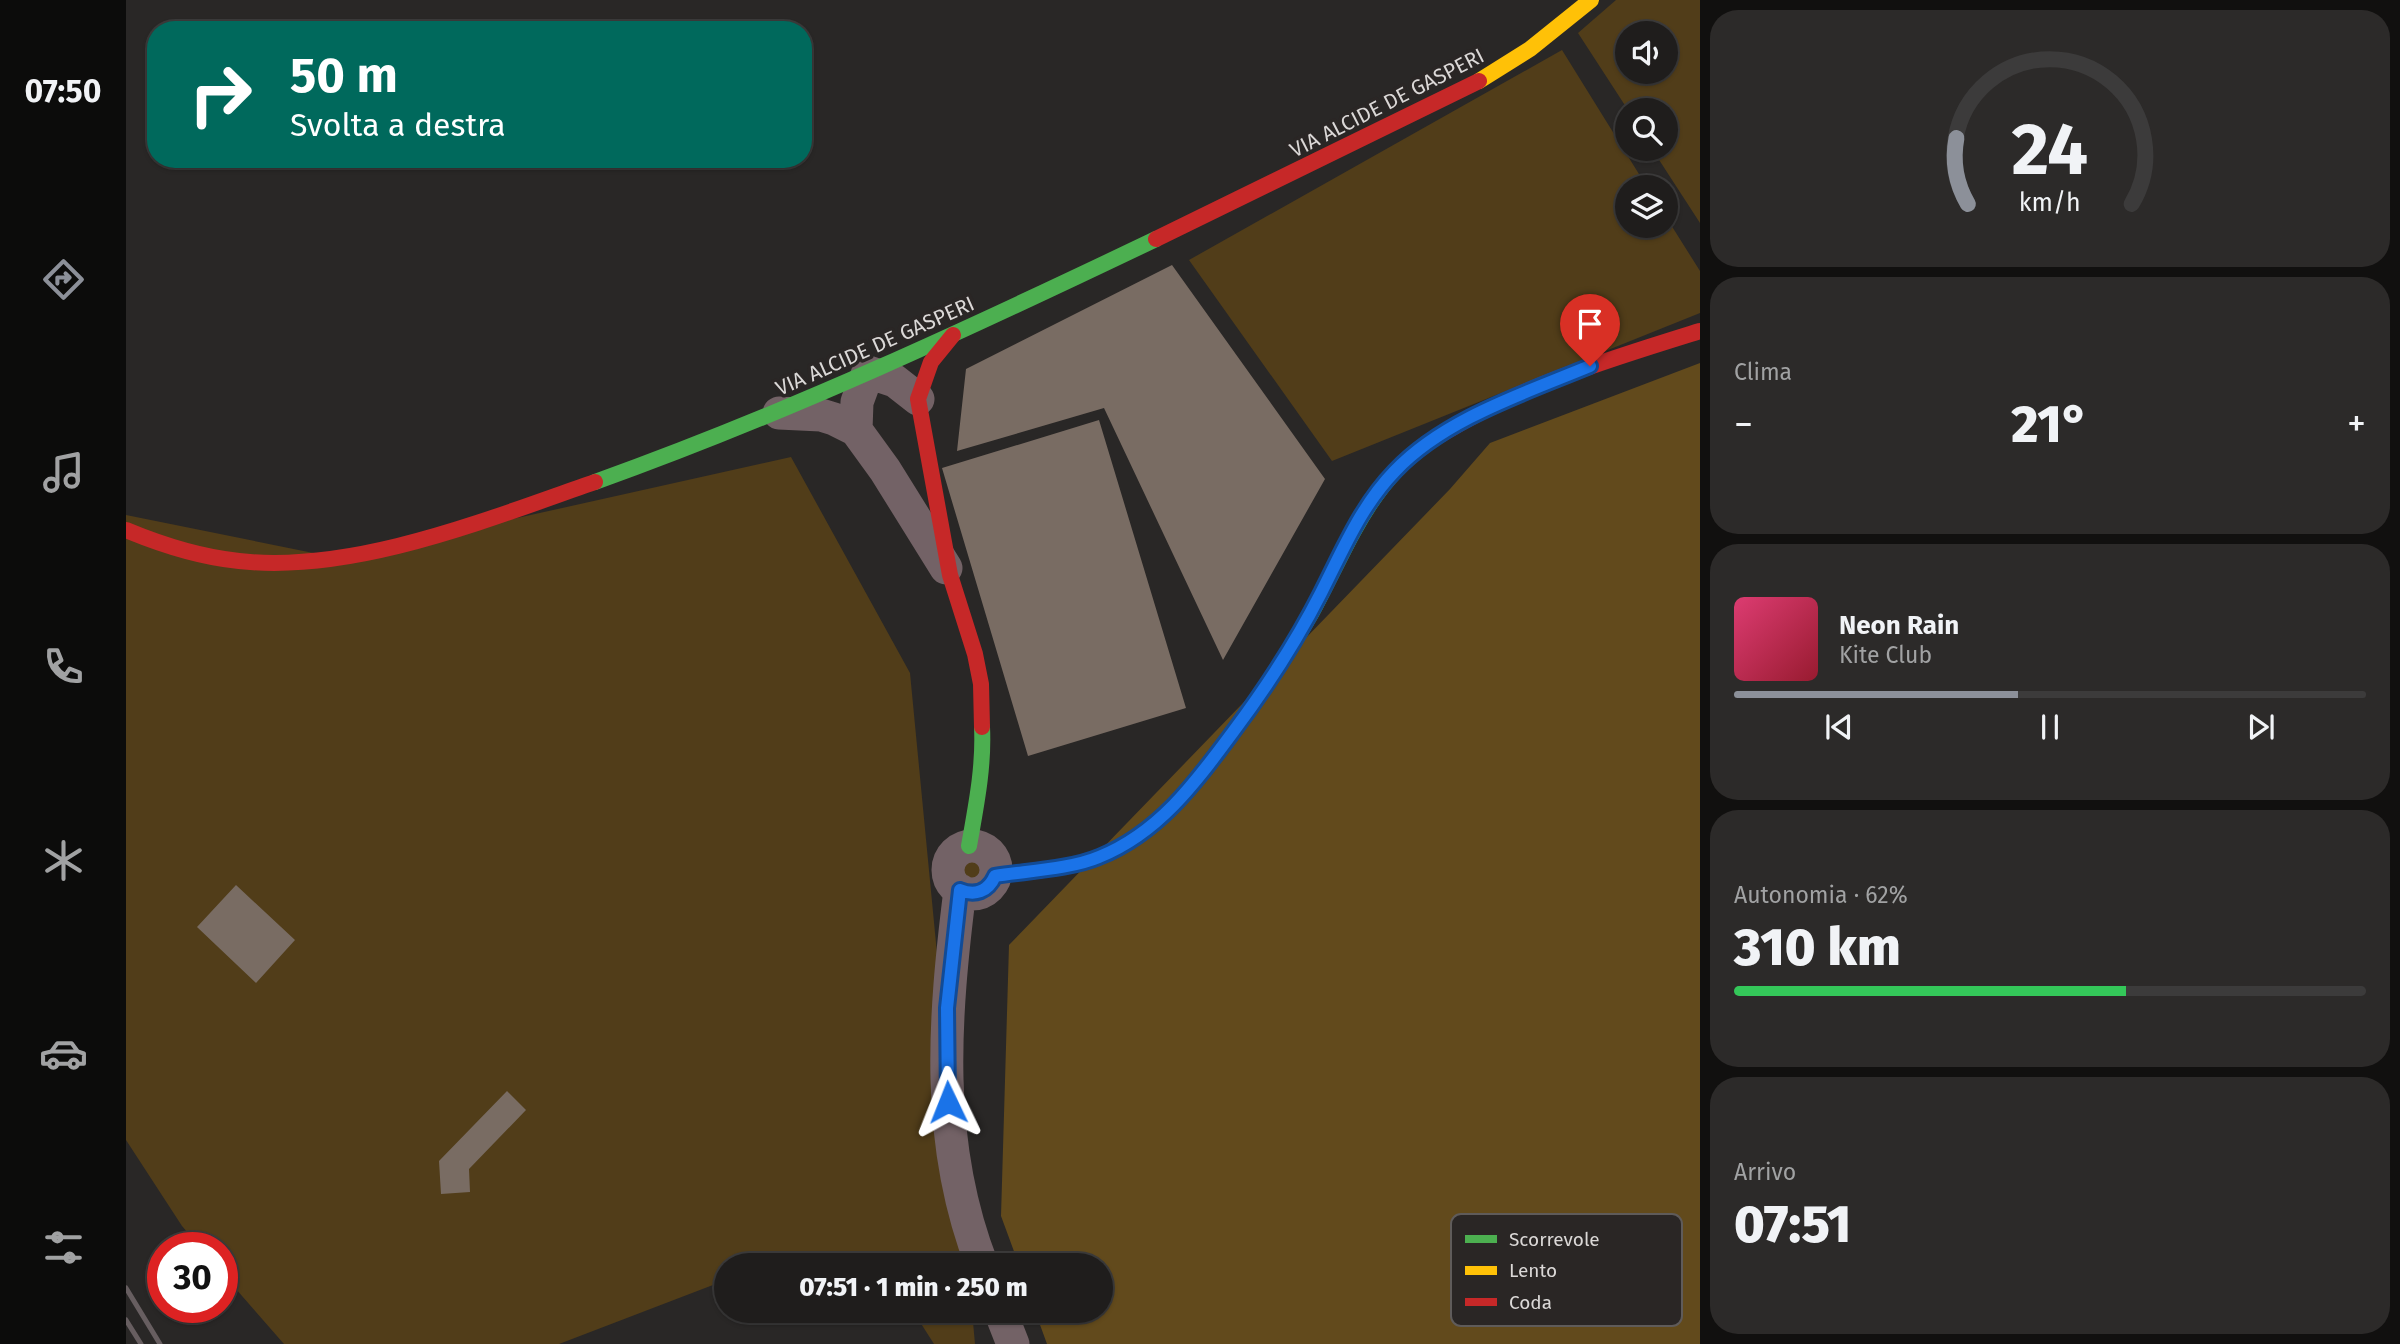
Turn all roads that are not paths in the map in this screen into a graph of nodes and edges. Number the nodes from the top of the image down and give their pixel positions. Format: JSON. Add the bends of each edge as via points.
{"nodes":[{"id":1,"x":1591,"y":0,"type":"edge"},
{"id":2,"x":1700,"y":331,"type":"edge"},
{"id":3,"x":953,"y":334,"type":"junction"},
{"id":4,"x":868,"y":372,"type":"junction"},
{"id":5,"x":918,"y":399,"type":"junction"},
{"id":6,"x":779,"y":413,"type":"junction"},
{"id":7,"x":856,"y":430,"type":"junction"},
{"id":8,"x":126,"y":530,"type":"edge"},
{"id":9,"x":950,"y":575,"type":"junction"},
{"id":10,"x":969,"y":846,"type":"junction"},
{"id":11,"x":995,"y":876,"type":"junction"},
{"id":12,"x":960,"y":890,"type":"junction"},
{"id":13,"x":978,"y":1253,"type":"edge"},
{"id":14,"x":1005,"y":1323,"type":"edge"},
{"id":15,"x":1013,"y":1344,"type":"edge"}],
"edges":[{"from":1,"to":3,"type":"street","name":"VIA ALCIDE DE GASPERI","via":[[1494,74],[1246,198]]},
{"from":2,"to":11,"type":"street","via":[[1590,366],[1494,406],[1417,451],[1371,500],[1265,689],[1182,798],[1139,835],[1100,857]]},
{"from":3,"to":4,"type":"street","name":"VIA ALCIDE DE GASPERI"},
{"from":3,"to":5,"type":"street","via":[[931,362]]},
{"from":4,"to":5,"type":"street","via":[[895,381]]},
{"from":4,"to":6,"type":"street","name":"VIA ALCIDE DE GASPERI"},
{"from":4,"to":7,"type":"street","via":[[856,401]]},
{"from":5,"to":9,"type":"street"},
{"from":6,"to":7,"type":"street","via":[[821,415]]},
{"from":6,"to":8,"type":"street","name":"VIA ALCIDE DE GASPERI","via":[[568,493],[371,552],[310,561],[229,562],[182,552]]},
{"from":7,"to":9,"type":"street"},
{"from":9,"to":10,"type":"street","via":[[975,654],[983,706],[981,774]]},
{"from":10,"to":11,"type":"street","via":[[990,854]]},
{"from":10,"to":12,"type":"street","via":[[956,852],[948,865],[950,879]]},
{"from":11,"to":12,"type":"street","via":[[981,892]]},
{"from":12,"to":13,"type":"street","via":[[947,1008],[948,1116],[960,1188]]},
{"from":14,"to":15,"type":"street"}]}
